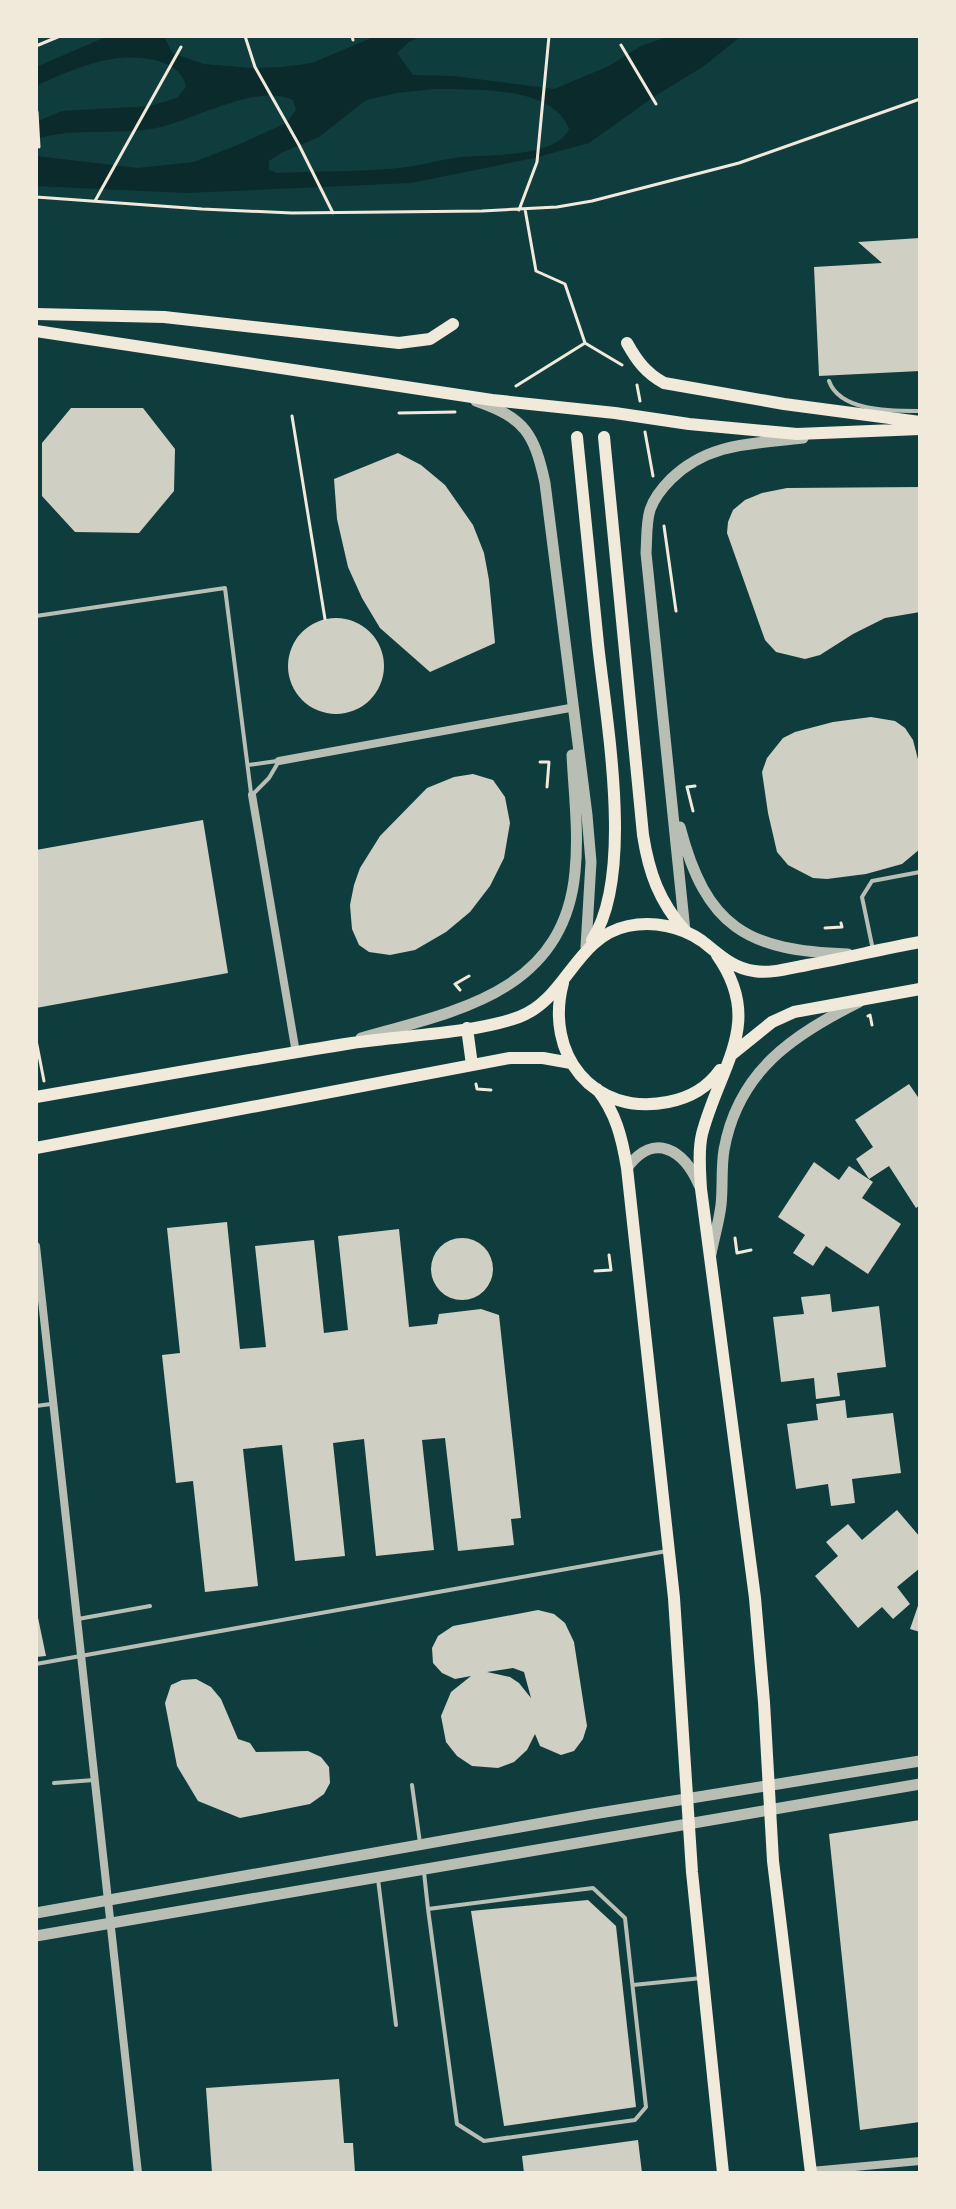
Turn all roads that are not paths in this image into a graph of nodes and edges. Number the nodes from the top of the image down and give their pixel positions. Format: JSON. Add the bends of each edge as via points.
{"nodes":[{"id":1,"x":36,"y":314,"type":"edge"},
{"id":2,"x":453,"y":324,"type":"dead end"},
{"id":3,"x":36,"y":331,"type":"edge"},
{"id":4,"x":627,"y":343,"type":"dead end"},
{"id":5,"x":829,"y":381,"type":"dead end"},
{"id":6,"x":460,"y":396,"type":"junction"},
{"id":7,"x":920,"y":411,"type":"edge"},
{"id":8,"x":920,"y":422,"type":"edge"},
{"id":9,"x":920,"y":429,"type":"edge"},
{"id":10,"x":863,"y":431,"type":"junction"},
{"id":11,"x":577,"y":437,"type":"dead end"},
{"id":12,"x":604,"y":437,"type":"dead end"},
{"id":13,"x":36,"y":616,"type":"edge"},
{"id":14,"x":569,"y":679,"type":"junction"},
{"id":15,"x":570,"y":708,"type":"junction"},
{"id":16,"x":279,"y":761,"type":"junction"},
{"id":17,"x":248,"y":765,"type":"junction"},
{"id":18,"x":670,"y":790,"type":"junction"},
{"id":19,"x":252,"y":795,"type":"junction"},
{"id":20,"x":920,"y":872,"type":"edge"},
{"id":21,"x":685,"y":931,"type":"junction"},
{"id":22,"x":920,"y":942,"type":"edge"},
{"id":23,"x":586,"y":949,"type":"junction"},
{"id":24,"x":873,"y":951,"type":"junction"},
{"id":25,"x":717,"y":955,"type":"junction"},
{"id":26,"x":856,"y":955,"type":"junction"},
{"id":27,"x":563,"y":983,"type":"junction"},
{"id":28,"x":920,"y":989,"type":"edge"},
{"id":29,"x":867,"y":998,"type":"junction"},
{"id":30,"x":467,"y":1028,"type":"junction"},
{"id":31,"x":329,"y":1047,"type":"junction"},
{"id":32,"x":296,"y":1053,"type":"junction"},
{"id":33,"x":730,"y":1056,"type":"junction"},
{"id":34,"x":571,"y":1063,"type":"junction"},
{"id":35,"x":472,"y":1065,"type":"junction"},
{"id":36,"x":597,"y":1089,"type":"junction"},
{"id":37,"x":36,"y":1097,"type":"edge"},
{"id":38,"x":36,"y":1148,"type":"edge"},
{"id":39,"x":627,"y":1168,"type":"junction"},
{"id":40,"x":701,"y":1189,"type":"junction"},
{"id":41,"x":36,"y":1246,"type":"edge"},
{"id":42,"x":710,"y":1258,"type":"junction"},
{"id":43,"x":54,"y":1404,"type":"junction"},
{"id":44,"x":36,"y":1406,"type":"edge"},
{"id":45,"x":669,"y":1550,"type":"junction"},
{"id":46,"x":150,"y":1606,"type":"dead end"},
{"id":47,"x":78,"y":1619,"type":"junction"},
{"id":48,"x":82,"y":1656,"type":"junction"},
{"id":49,"x":36,"y":1664,"type":"edge"},
{"id":50,"x":920,"y":1761,"type":"edge"},
{"id":51,"x":96,"y":1780,"type":"junction"},
{"id":52,"x":54,"y":1783,"type":"dead end"},
{"id":53,"x":920,"y":1784,"type":"edge"},
{"id":54,"x":412,"y":1785,"type":"dead end"},
{"id":55,"x":767,"y":1786,"type":"junction"},
{"id":56,"x":687,"y":1799,"type":"junction"},
{"id":57,"x":768,"y":1810,"type":"junction"},
{"id":58,"x":688,"y":1822,"type":"junction"},
{"id":59,"x":421,"y":1846,"type":"junction"},
{"id":60,"x":424,"y":1869,"type":"junction"},
{"id":61,"x":378,"y":1877,"type":"junction"},
{"id":62,"x":110,"y":1900,"type":"junction"},
{"id":63,"x":428,"y":1909,"type":"junction"},
{"id":64,"x":36,"y":1913,"type":"edge"},
{"id":65,"x":112,"y":1921,"type":"junction"},
{"id":66,"x":36,"y":1936,"type":"edge"},
{"id":67,"x":703,"y":1978,"type":"junction"},
{"id":68,"x":633,"y":1985,"type":"junction"},
{"id":69,"x":396,"y":2025,"type":"dead end"},
{"id":70,"x":920,"y":2161,"type":"edge"},
{"id":71,"x":811,"y":2172,"type":"edge"},
{"id":72,"x":138,"y":2173,"type":"edge"},
{"id":73,"x":723,"y":2173,"type":"edge"}],
"edges":[{"from":1,"to":2,"type":"main road","via":[[191,319],[399,343],[430,339]]},
{"from":3,"to":6,"type":"main road"},
{"from":4,"to":8,"type":"main road","via":[[649,375],[664,383]]},
{"from":5,"to":7,"type":"lane","via":[[839,396],[860,405]]},
{"from":6,"to":10,"type":"main road","via":[[755,431]]},
{"from":6,"to":14,"type":"street","via":[[513,419],[530,434],[539,454]]},
{"from":9,"to":10,"type":"main road"},
{"from":10,"to":18,"type":"street","via":[[719,449],[690,463],[661,489],[650,509],[646,553]]},
{"from":11,"to":23,"type":"main road","via":[[614,826],[610,894],[600,927]]},
{"from":12,"to":21,"type":"main road","via":[[643,835],[655,887]]},
{"from":13,"to":17,"type":"lane","via":[[225,588]]},
{"from":14,"to":15,"type":"street"},
{"from":14,"to":23,"type":"street","via":[[591,862]]},
{"from":15,"to":16,"type":"street"},
{"from":15,"to":31,"type":"street","via":[[575,872],[566,914],[550,947],[512,983],[468,1007]]},
{"from":16,"to":17,"type":"lane"},
{"from":16,"to":19,"type":"lane"},
{"from":17,"to":19,"type":"lane"},
{"from":18,"to":21,"type":"street"},
{"from":18,"to":26,"type":"street","via":[[692,865],[724,918],[768,944]]},
{"from":19,"to":32,"type":"street"},
{"from":20,"to":24,"type":"lane","via":[[872,881],[862,897]]},
{"from":21,"to":23,"type":"main road","via":[[666,925],[626,926]]},
{"from":21,"to":25,"type":"main road"},
{"from":22,"to":24,"type":"main road"},
{"from":23,"to":27,"type":"main road"},
{"from":24,"to":26,"type":"main road"},
{"from":25,"to":26,"type":"main road","via":[[733,965],[767,972]]},
{"from":25,"to":33,"type":"main road","via":[[740,1009]]},
{"from":27,"to":30,"type":"main road","via":[[522,1016]]},
{"from":27,"to":34,"type":"main road","via":[[558,1021]]},
{"from":28,"to":29,"type":"main road"},
{"from":29,"to":33,"type":"main road","via":[[794,1012],[772,1022]]},
{"from":29,"to":42,"type":"street","via":[[783,1046],[749,1087],[729,1128]]},
{"from":30,"to":31,"type":"main road"},
{"from":30,"to":35,"type":"main road"},
{"from":31,"to":32,"type":"main road"},
{"from":32,"to":37,"type":"main road"},
{"from":33,"to":36,"type":"main road","via":[[715,1078],[674,1101],[644,1105],[611,1098]]},
{"from":33,"to":40,"type":"main road","via":[[701,1137]]},
{"from":34,"to":35,"type":"main road","via":[[529,1056]]},
{"from":34,"to":36,"type":"main road"},
{"from":35,"to":38,"type":"main road"},
{"from":36,"to":39,"type":"main road","via":[[618,1126]]},
{"from":39,"to":40,"type":"street","via":[[640,1153],[668,1148],[694,1172]]},
{"from":39,"to":45,"type":"main road"},
{"from":40,"to":42,"type":"main road"},
{"from":41,"to":43,"type":"street"},
{"from":42,"to":55,"type":"main road","via":[[756,1609]]},
{"from":43,"to":44,"type":"lane"},
{"from":43,"to":47,"type":"street"},
{"from":45,"to":48,"type":"lane"},
{"from":45,"to":56,"type":"main road"},
{"from":46,"to":47,"type":"lane"},
{"from":47,"to":48,"type":"street"},
{"from":48,"to":49,"type":"lane"},
{"from":48,"to":51,"type":"street"},
{"from":50,"to":55,"type":"street"},
{"from":51,"to":52,"type":"lane"},
{"from":51,"to":62,"type":"street"},
{"from":53,"to":57,"type":"street"},
{"from":54,"to":59,"type":"lane"},
{"from":55,"to":56,"type":"street"},
{"from":55,"to":57,"type":"main road"},
{"from":56,"to":58,"type":"main road"},
{"from":56,"to":59,"type":"street"},
{"from":57,"to":58,"type":"street"},
{"from":57,"to":71,"type":"main road"},
{"from":58,"to":60,"type":"street"},
{"from":58,"to":67,"type":"main road"},
{"from":59,"to":62,"type":"street"},
{"from":60,"to":61,"type":"street"},
{"from":60,"to":63,"type":"lane"},
{"from":61,"to":65,"type":"street"},
{"from":61,"to":69,"type":"lane"},
{"from":62,"to":64,"type":"street"},
{"from":62,"to":65,"type":"street"},
{"from":63,"to":68,"type":"lane","via":[[593,1888],[625,1918]]},
{"from":63,"to":68,"type":"lane","via":[[457,2124],[484,2141],[635,2120],[646,2107]]},
{"from":65,"to":66,"type":"street"},
{"from":65,"to":72,"type":"street"},
{"from":67,"to":68,"type":"lane"},
{"from":67,"to":73,"type":"main road"},
{"from":70,"to":71,"type":"street"}]}
